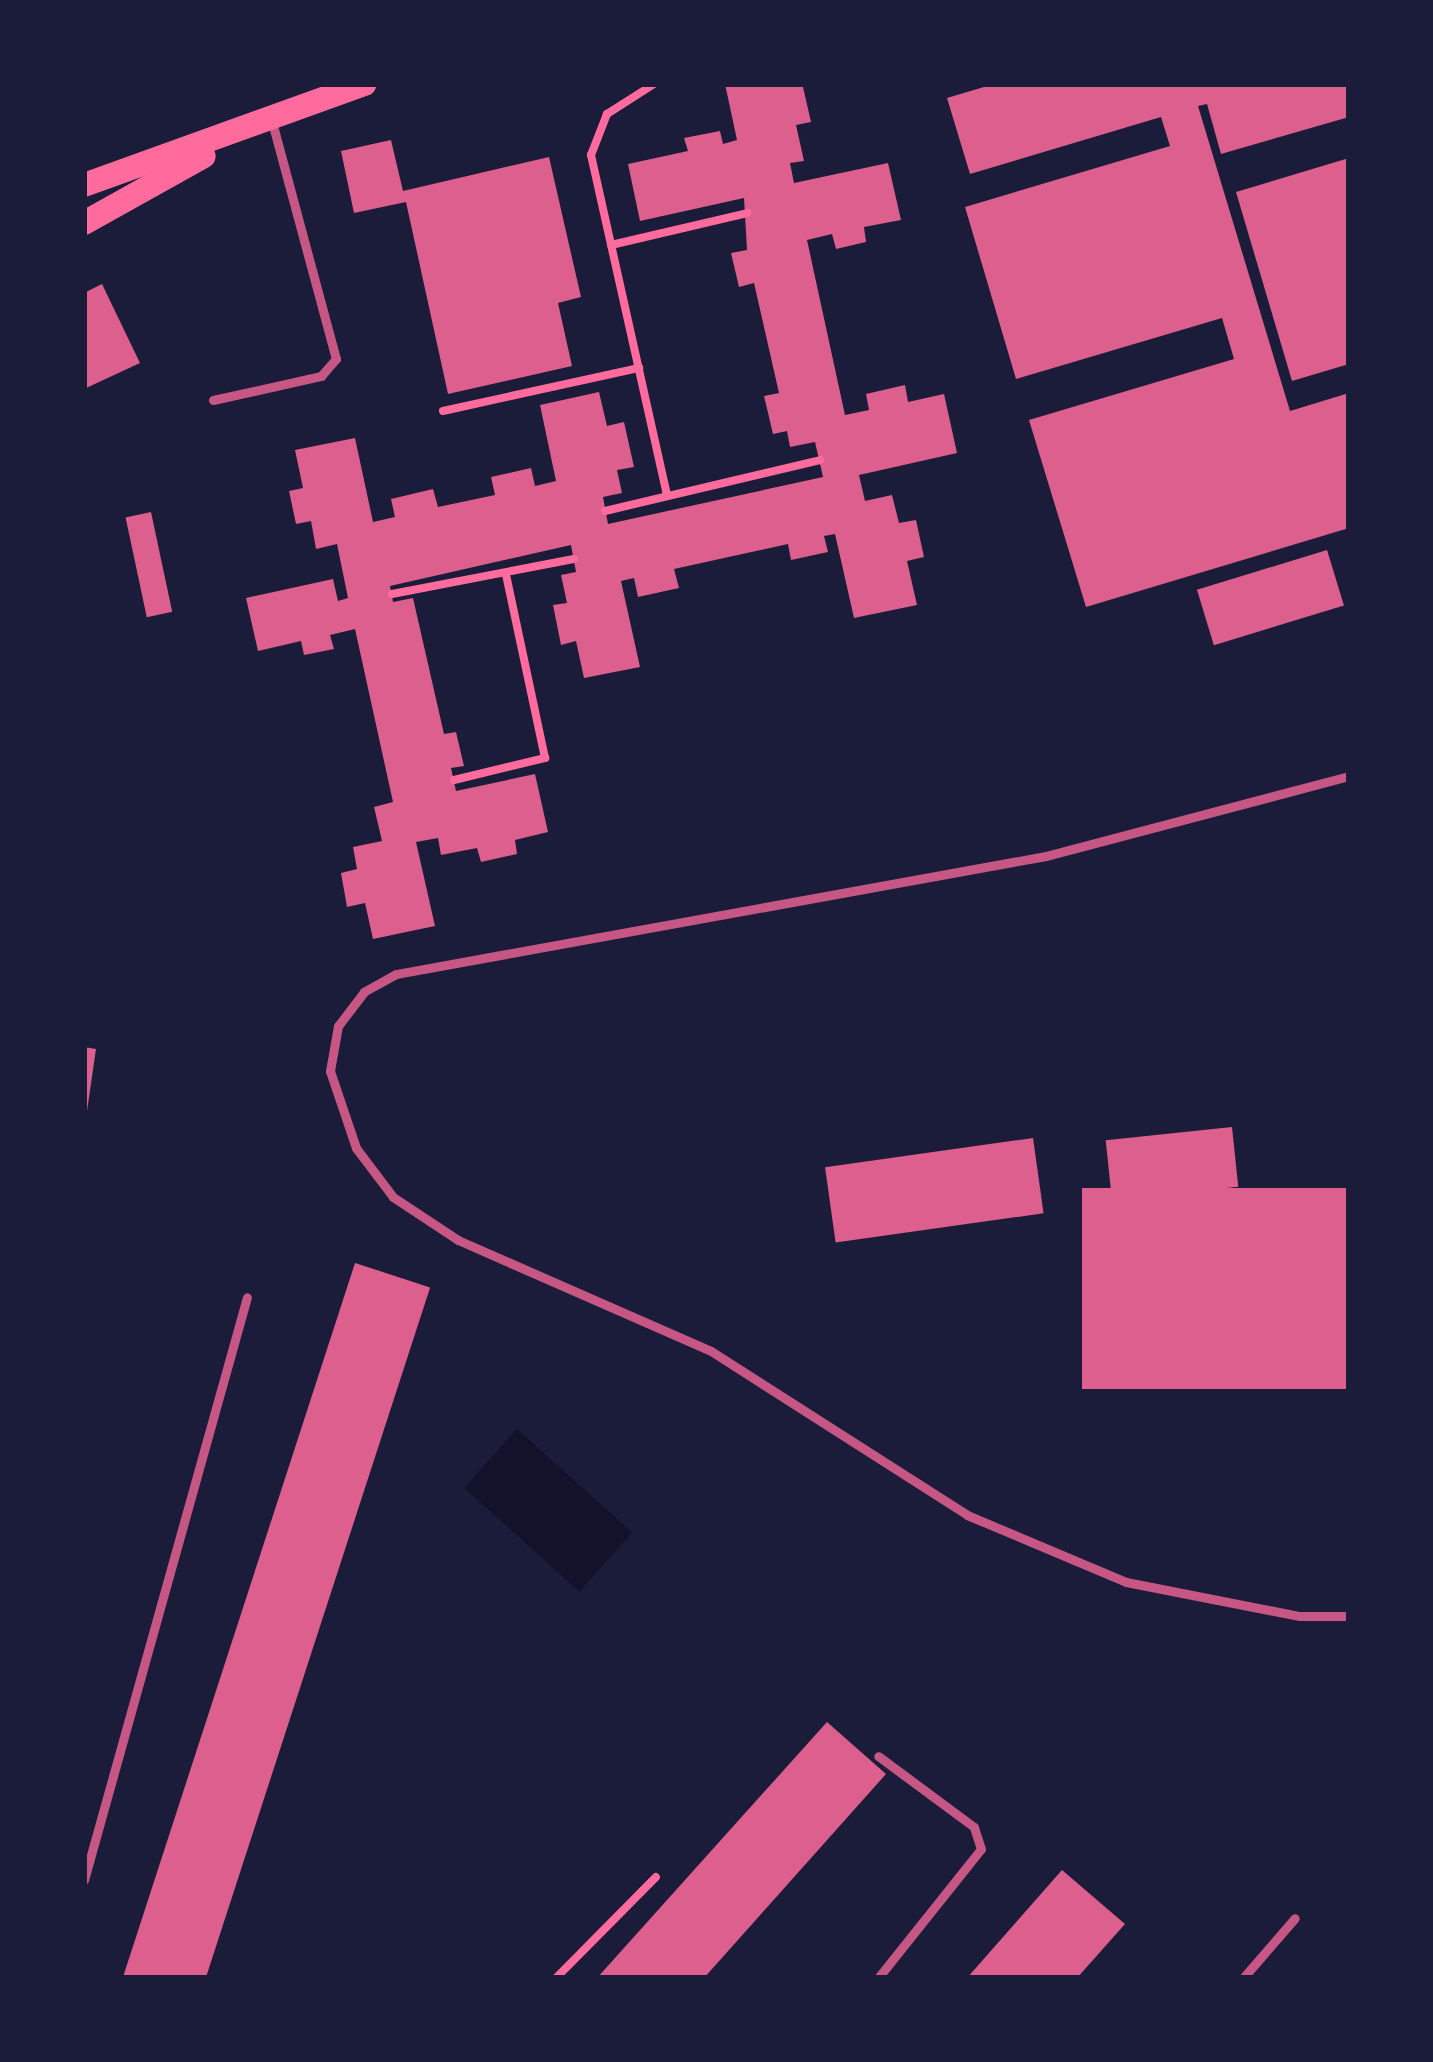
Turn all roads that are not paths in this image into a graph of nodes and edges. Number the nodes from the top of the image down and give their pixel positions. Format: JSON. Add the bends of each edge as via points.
{"nodes":[{"id":1,"x":364,"y":84,"type":"edge"},
{"id":2,"x":265,"y":123,"type":"junction"},
{"id":3,"x":84,"y":185,"type":"edge"},
{"id":4,"x":84,"y":223,"type":"edge"},
{"id":5,"x":213,"y":400,"type":"dead end"},
{"id":6,"x":1349,"y":776,"type":"edge"},
{"id":7,"x":247,"y":1297,"type":"dead end"},
{"id":8,"x":1349,"y":1616,"type":"edge"},
{"id":9,"x":878,"y":1756,"type":"dead end"},
{"id":10,"x":84,"y":1880,"type":"edge"},
{"id":11,"x":1295,"y":1918,"type":"dead end"},
{"id":12,"x":878,"y":1978,"type":"edge"},
{"id":13,"x":1244,"y":1978,"type":"edge"}],
"edges":[{"from":1,"to":2,"type":"main road"},
{"from":2,"to":3,"type":"main road"},
{"from":2,"to":4,"type":"main road"},
{"from":2,"to":5,"type":"lane","via":[[336,359],[321,376]]},
{"from":6,"to":8,"type":"lane","via":[[1046,856],[396,974],[364,992],[338,1026],[330,1071],[356,1148],[393,1197],[458,1240],[711,1352],[967,1515],[1126,1582],[1300,1616]]},
{"from":7,"to":10,"type":"lane"},
{"from":9,"to":12,"type":"lane","via":[[974,1827],[981,1849]]},
{"from":11,"to":13,"type":"lane"}]}
